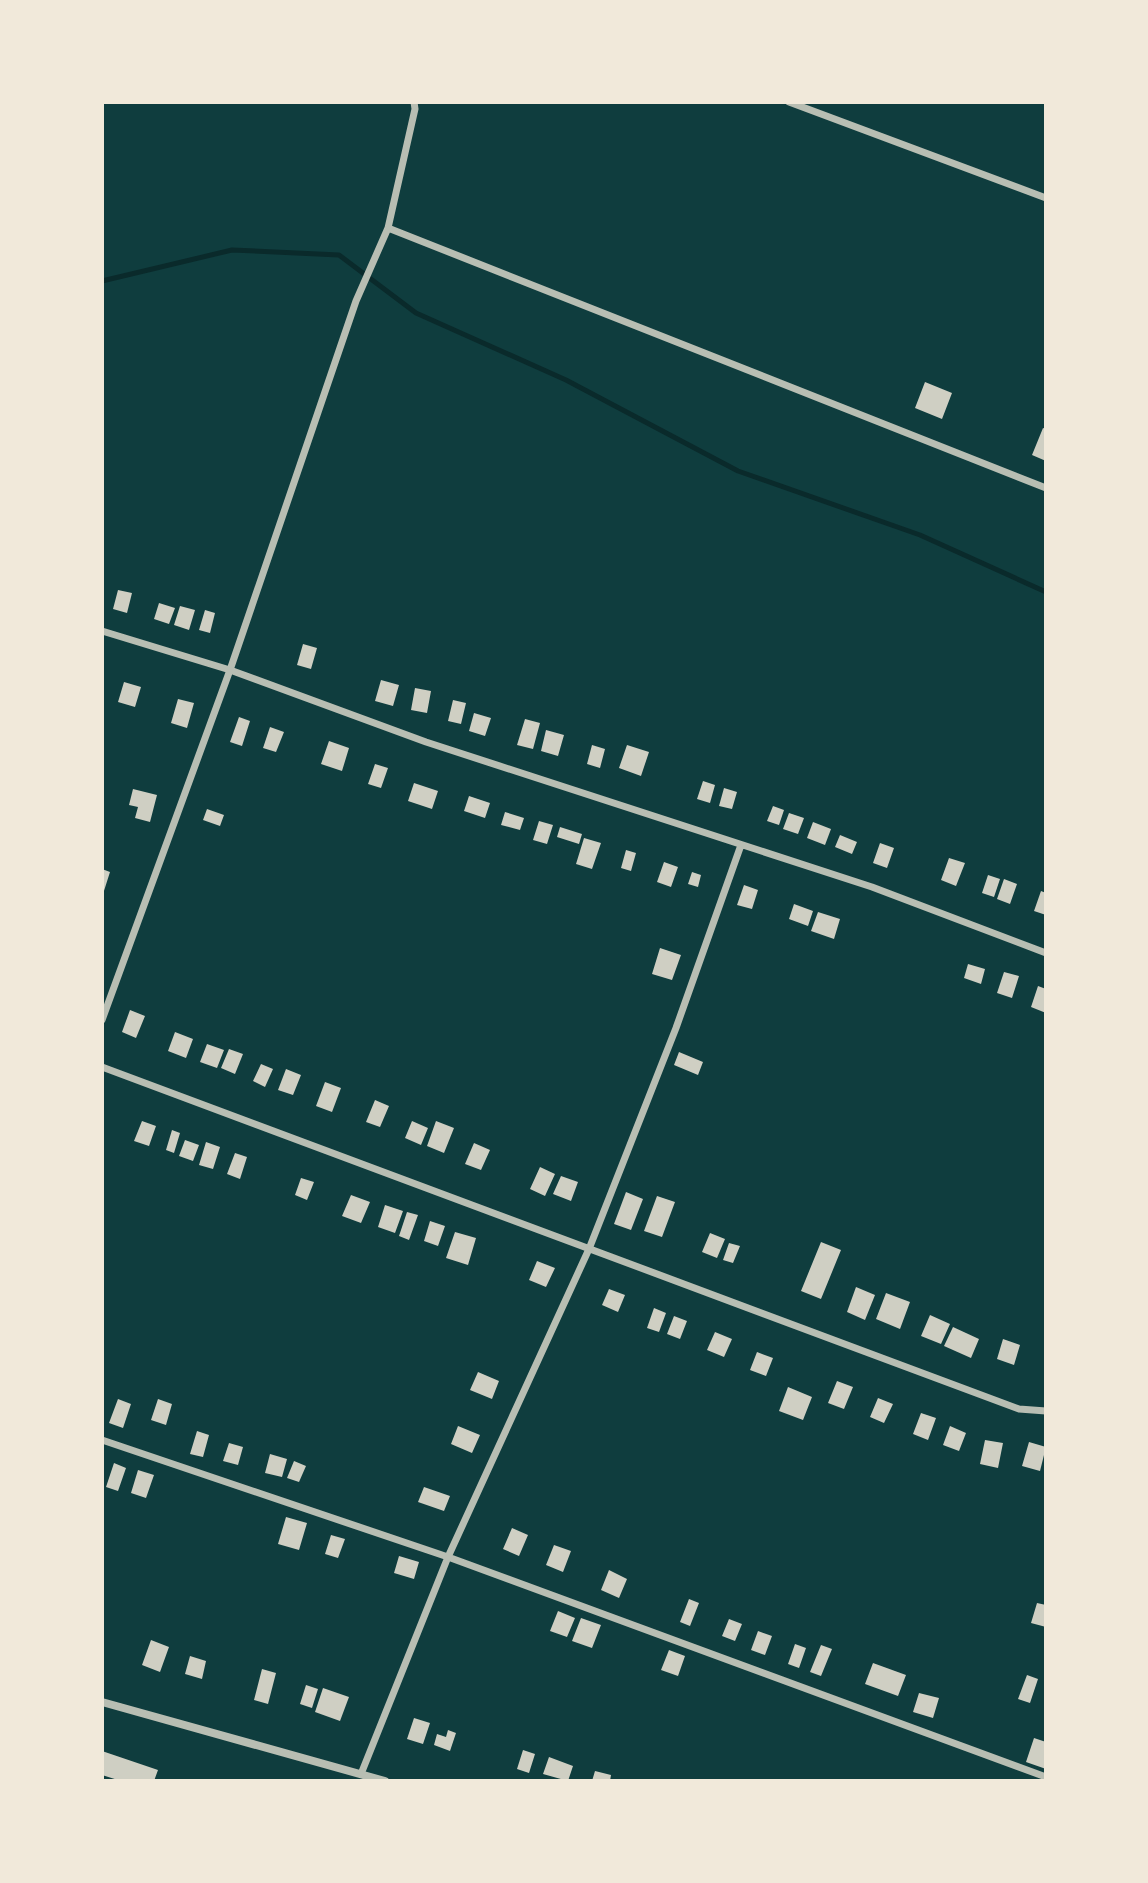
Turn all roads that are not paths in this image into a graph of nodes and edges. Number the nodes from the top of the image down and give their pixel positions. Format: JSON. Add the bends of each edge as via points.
{"nodes":[{"id":1,"x":414,"y":102,"type":"edge"},
{"id":2,"x":789,"y":102,"type":"edge"},
{"id":3,"x":1046,"y":198,"type":"edge"},
{"id":4,"x":388,"y":228,"type":"junction"},
{"id":5,"x":1046,"y":488,"type":"edge"},
{"id":6,"x":102,"y":631,"type":"edge"},
{"id":7,"x":230,"y":670,"type":"junction"},
{"id":8,"x":741,"y":845,"type":"junction"},
{"id":9,"x":1046,"y":953,"type":"edge"},
{"id":10,"x":102,"y":1020,"type":"edge"},
{"id":11,"x":102,"y":1067,"type":"edge"},
{"id":12,"x":589,"y":1249,"type":"junction"},
{"id":13,"x":1046,"y":1411,"type":"edge"},
{"id":14,"x":102,"y":1440,"type":"edge"},
{"id":15,"x":448,"y":1557,"type":"junction"},
{"id":16,"x":102,"y":1702,"type":"edge"},
{"id":17,"x":361,"y":1774,"type":"junction"},
{"id":18,"x":1046,"y":1777,"type":"edge"},
{"id":19,"x":385,"y":1781,"type":"edge"}],
"edges":[{"from":1,"to":4,"type":"street"},
{"from":2,"to":3,"type":"street"},
{"from":4,"to":5,"type":"street"},
{"from":4,"to":7,"type":"street","via":[[356,301]]},
{"from":6,"to":7,"type":"street"},
{"from":7,"to":8,"type":"street","via":[[426,742]]},
{"from":7,"to":10,"type":"street"},
{"from":8,"to":9,"type":"street","via":[[872,887]]},
{"from":8,"to":12,"type":"street"},
{"from":11,"to":12,"type":"street"},
{"from":12,"to":13,"type":"street","via":[[1019,1409]]},
{"from":12,"to":15,"type":"street"},
{"from":14,"to":15,"type":"street"},
{"from":15,"to":17,"type":"street"},
{"from":15,"to":18,"type":"street"},
{"from":16,"to":17,"type":"street"},
{"from":17,"to":19,"type":"street"}]}
